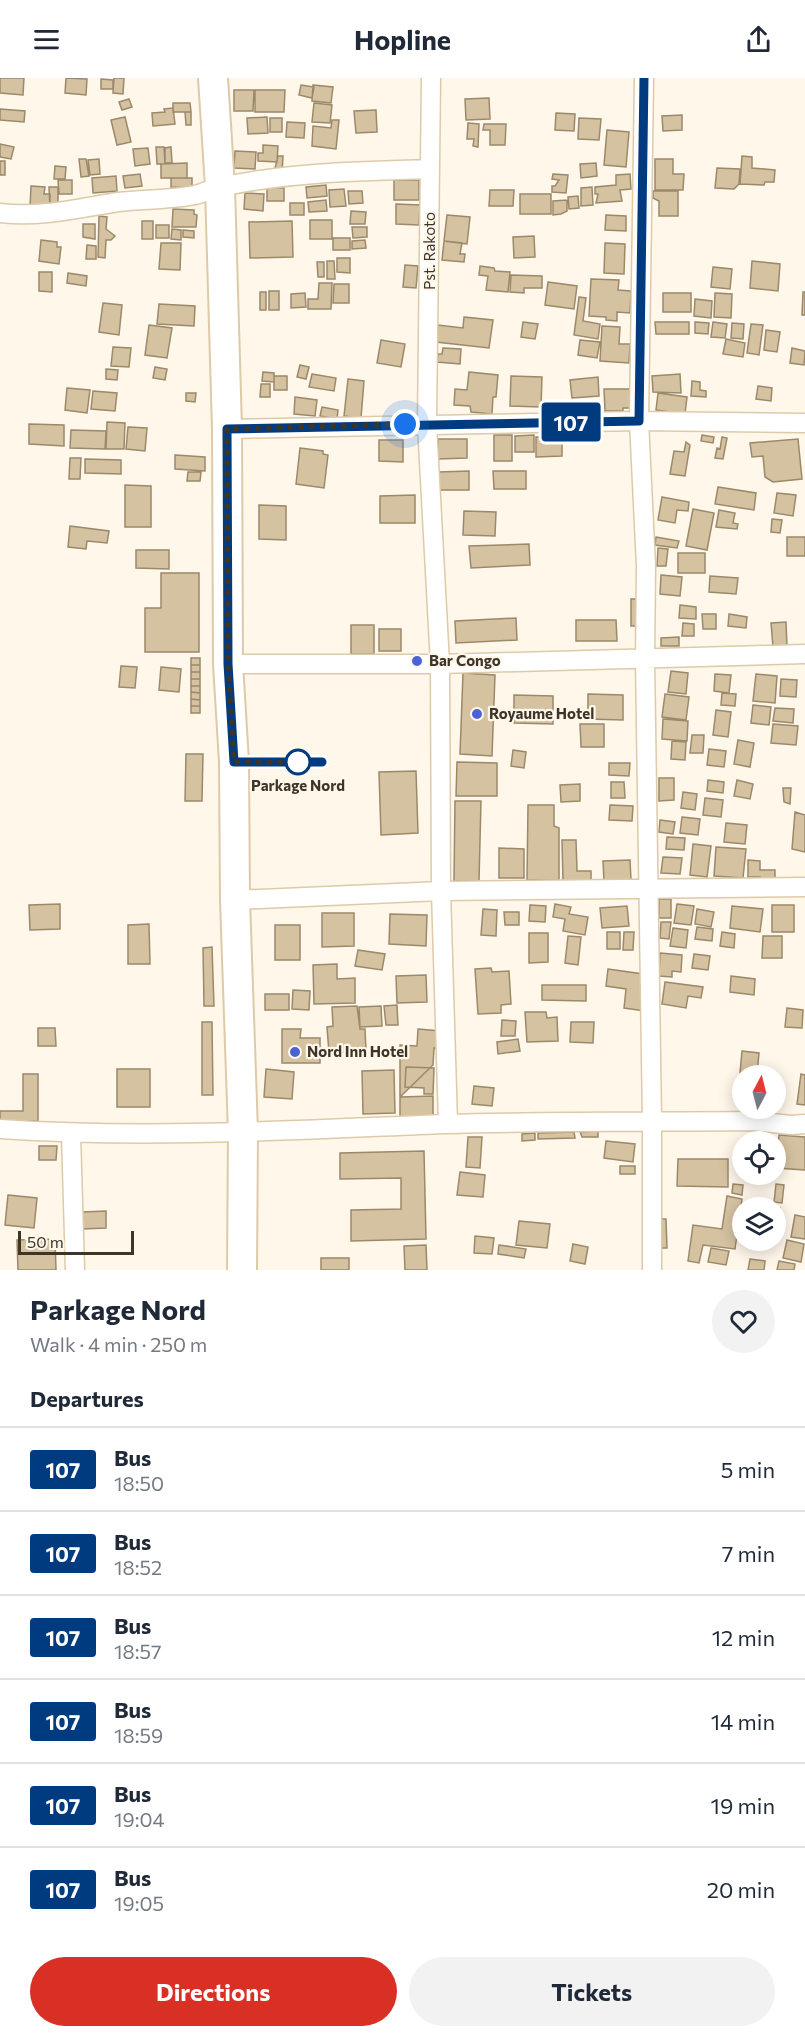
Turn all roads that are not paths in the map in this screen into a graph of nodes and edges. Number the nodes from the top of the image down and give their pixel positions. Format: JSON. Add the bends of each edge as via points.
{"nodes":[{"id":1,"x":213,"y":78,"type":"edge"},
{"id":2,"x":431,"y":78,"type":"edge"},
{"id":3,"x":644,"y":78,"type":"edge"},
{"id":4,"x":430,"y":169,"type":"junction"},
{"id":5,"x":220,"y":187,"type":"junction"},
{"id":6,"x":0,"y":213,"type":"edge"},
{"id":7,"x":639,"y":421,"type":"junction"},
{"id":8,"x":805,"y":423,"type":"edge"},
{"id":9,"x":427,"y":424,"type":"junction"},
{"id":10,"x":227,"y":429,"type":"junction"},
{"id":11,"x":805,"y":654,"type":"edge"},
{"id":12,"x":645,"y":659,"type":"junction"},
{"id":13,"x":228,"y":664,"type":"junction"},
{"id":14,"x":440,"y":664,"type":"junction"},
{"id":15,"x":234,"y":762,"type":"junction"},
{"id":16,"x":322,"y":762,"type":"dead end"},
{"id":17,"x":805,"y":887,"type":"edge"},
{"id":18,"x":649,"y":890,"type":"junction"},
{"id":19,"x":441,"y":891,"type":"junction"},
{"id":20,"x":235,"y":900,"type":"junction"},
{"id":21,"x":652,"y":1122,"type":"junction"},
{"id":22,"x":448,"y":1124,"type":"junction"},
{"id":23,"x":805,"y":1124,"type":"edge"},
{"id":24,"x":0,"y":1129,"type":"edge"},
{"id":25,"x":243,"y":1132,"type":"junction"},
{"id":26,"x":71,"y":1134,"type":"junction"},
{"id":27,"x":75,"y":1270,"type":"edge"},
{"id":28,"x":242,"y":1270,"type":"edge"},
{"id":29,"x":652,"y":1270,"type":"edge"}],
"edges":[{"from":1,"to":5,"type":"main road"},
{"from":2,"to":4,"type":"street","name":"Pst. Rakoto"},
{"from":3,"to":7,"type":"street"},
{"from":4,"to":5,"type":"street","via":[[344,172]]},
{"from":4,"to":9,"type":"street","name":"Pst. Rakoto"},
{"from":5,"to":6,"type":"street","via":[[195,195],[118,202],[81,210]]},
{"from":5,"to":10,"type":"main road"},
{"from":7,"to":8,"type":"street"},
{"from":7,"to":9,"type":"street"},
{"from":7,"to":12,"type":"street","via":[[646,566]]},
{"from":9,"to":10,"type":"street"},
{"from":9,"to":14,"type":"street","name":"Pst. Rakoto"},
{"from":10,"to":13,"type":"main road"},
{"from":11,"to":12,"type":"street"},
{"from":12,"to":14,"type":"street"},
{"from":12,"to":18,"type":"street"},
{"from":13,"to":14,"type":"street"},
{"from":13,"to":15,"type":"main road"},
{"from":14,"to":19,"type":"street","name":"Pst. Rakoto"},
{"from":15,"to":16,"type":"lane"},
{"from":15,"to":20,"type":"main road"},
{"from":17,"to":18,"type":"street"},
{"from":18,"to":19,"type":"street"},
{"from":18,"to":21,"type":"street"},
{"from":19,"to":20,"type":"street"},
{"from":19,"to":22,"type":"street","name":"Pst. Rakoto"},
{"from":20,"to":25,"type":"main road"},
{"from":21,"to":22,"type":"street"},
{"from":21,"to":23,"type":"street","via":[[753,1120]]},
{"from":21,"to":29,"type":"street"},
{"from":22,"to":25,"type":"street"},
{"from":24,"to":26,"type":"street"},
{"from":25,"to":26,"type":"street"},
{"from":25,"to":28,"type":"main road"},
{"from":26,"to":27,"type":"street"}]}
